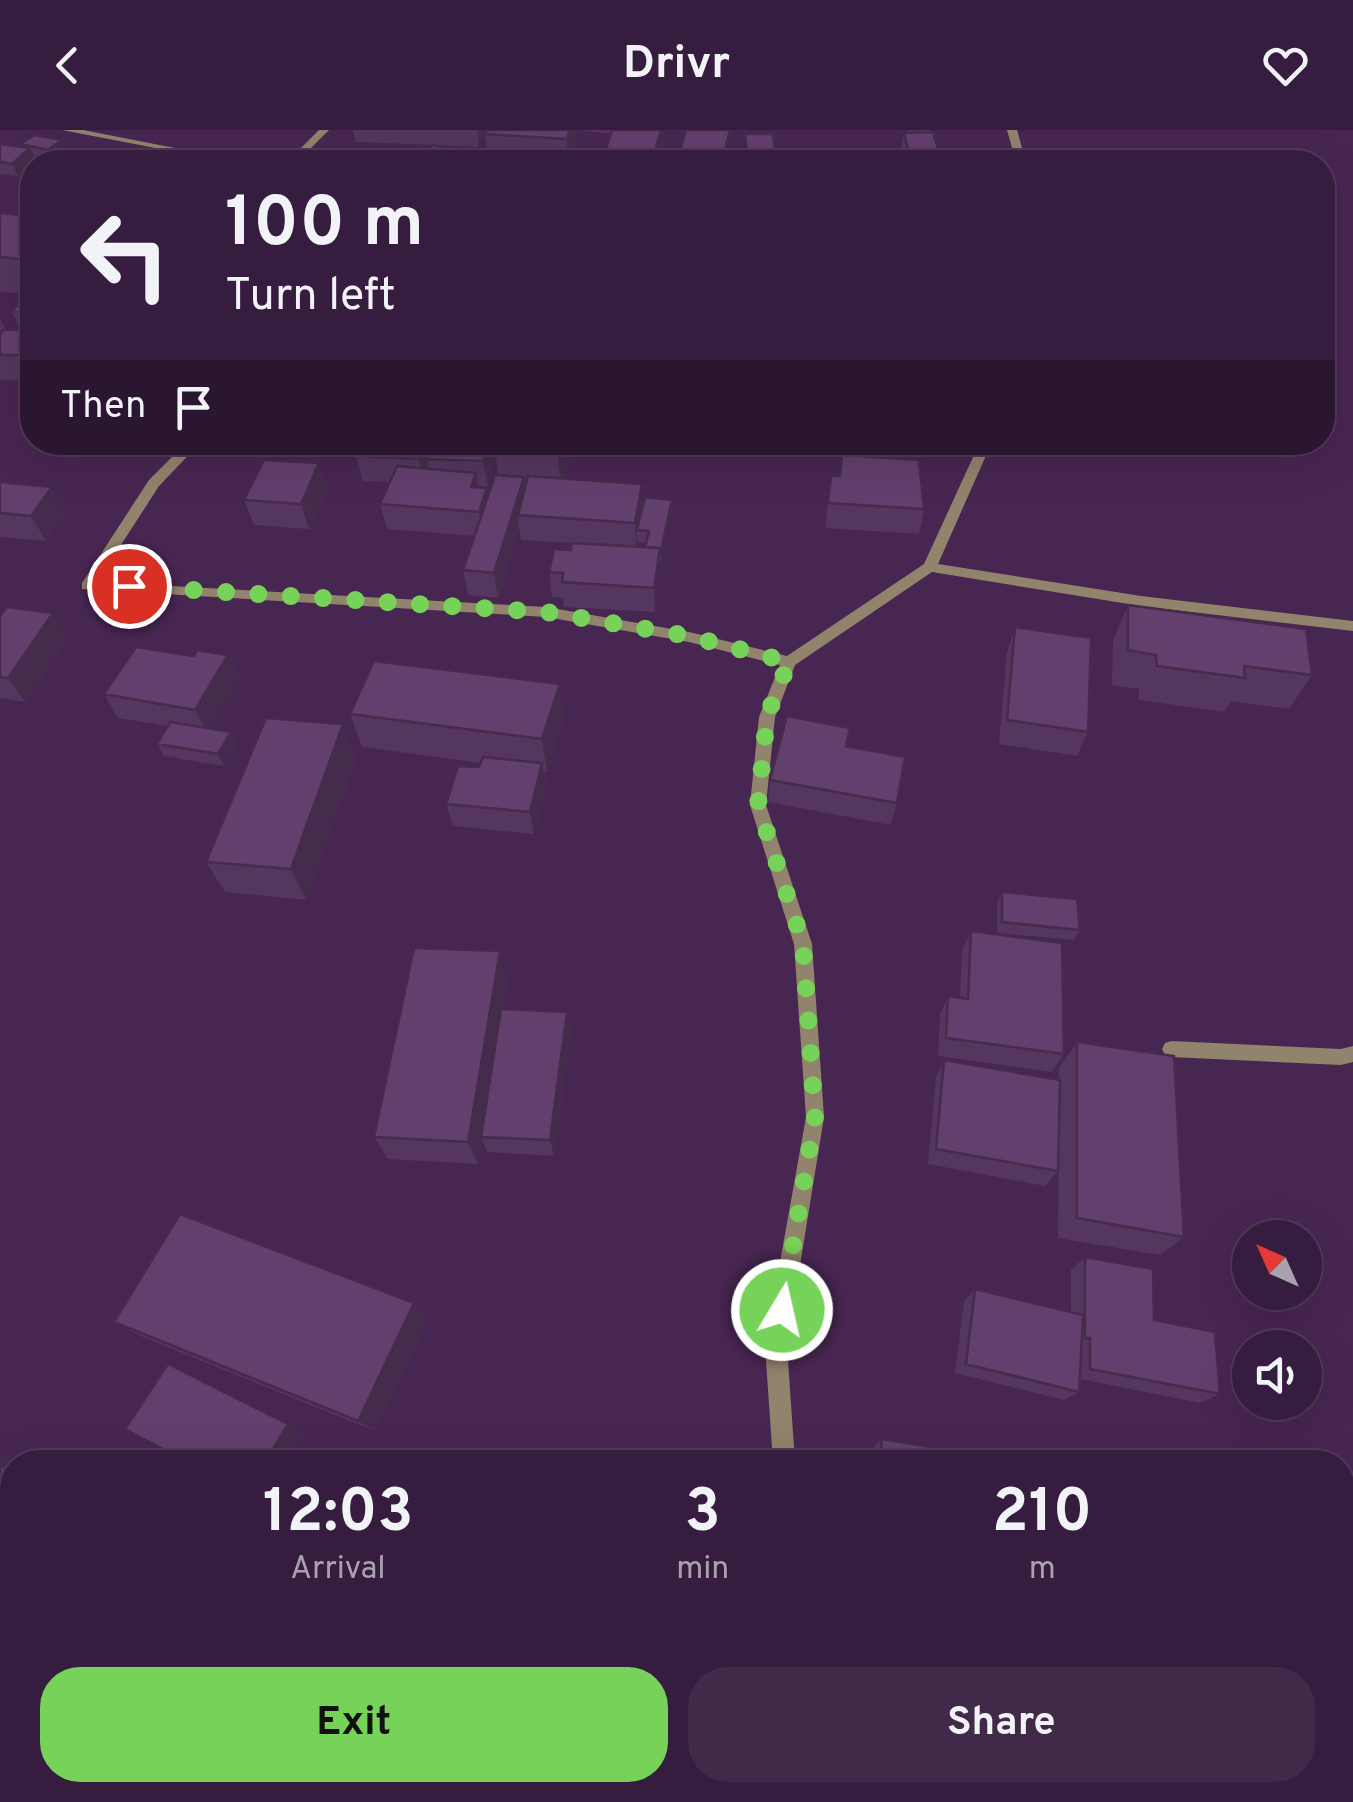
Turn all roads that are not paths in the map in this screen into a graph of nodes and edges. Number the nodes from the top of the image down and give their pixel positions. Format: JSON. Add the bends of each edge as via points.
{"nodes":[{"id":1,"x":67,"y":130,"type":"edge"},
{"id":2,"x":324,"y":130,"type":"edge"},
{"id":3,"x":176,"y":150,"type":"edge"},
{"id":4,"x":304,"y":150,"type":"edge"},
{"id":5,"x":183,"y":455,"type":"edge"},
{"id":6,"x":980,"y":455,"type":"edge"},
{"id":7,"x":930,"y":567,"type":"junction"},
{"id":8,"x":1353,"y":626,"type":"edge"},
{"id":9,"x":789,"y":662,"type":"junction"},
{"id":10,"x":1171,"y":1049,"type":"dead end"},
{"id":11,"x":1353,"y":1054,"type":"edge"},
{"id":12,"x":783,"y":1450,"type":"edge"}],
"edges":[{"from":1,"to":3,"type":"street"},
{"from":2,"to":4,"type":"street"},
{"from":5,"to":9,"type":"street","via":[[154,483],[88,586],[546,612],[689,636]]},
{"from":6,"to":7,"type":"street"},
{"from":7,"to":8,"type":"street"},
{"from":7,"to":9,"type":"street"},
{"from":9,"to":12,"type":"street","via":[[767,716],[758,805],[803,944],[815,1117],[776,1346]]},
{"from":10,"to":11,"type":"street"}]}
